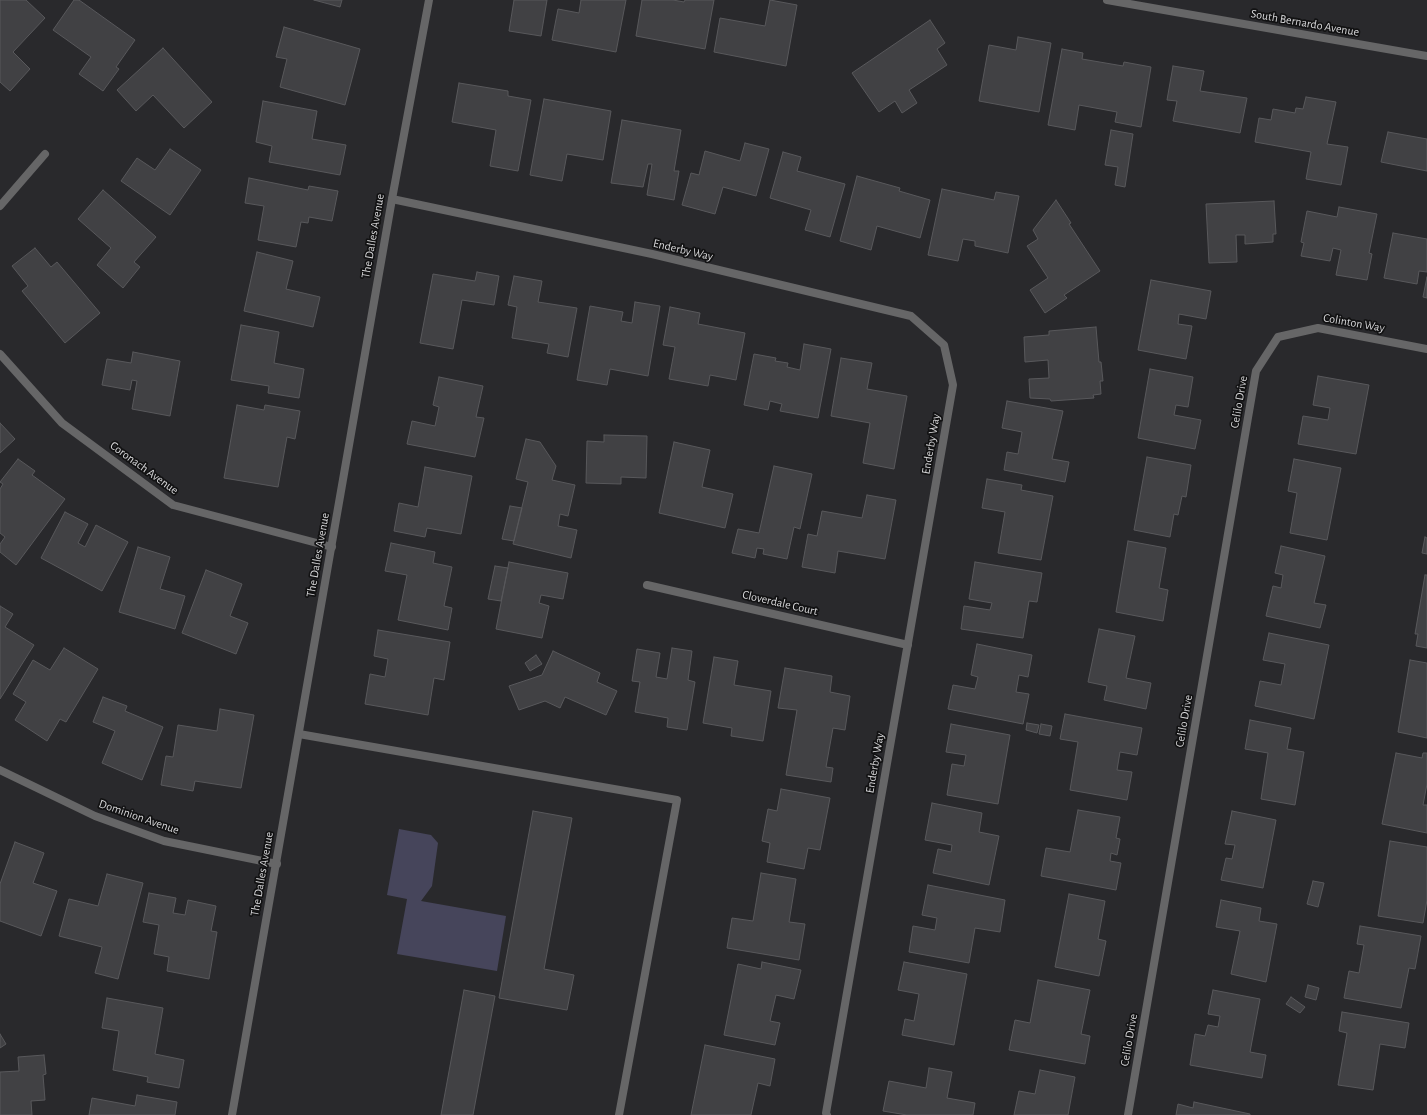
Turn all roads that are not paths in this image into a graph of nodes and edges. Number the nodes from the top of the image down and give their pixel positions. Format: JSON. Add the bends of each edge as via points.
{"nodes":[{"id":1,"x":429,"y":0,"type":"edge"},
{"id":2,"x":1108,"y":0,"type":"edge"},
{"id":3,"x":1427,"y":56,"type":"edge"},
{"id":4,"x":45,"y":154,"type":"dead end"},
{"id":5,"x":392,"y":200,"type":"junction"},
{"id":6,"x":0,"y":206,"type":"edge"},
{"id":7,"x":1278,"y":337,"type":"joint"},
{"id":8,"x":1427,"y":349,"type":"edge"},
{"id":9,"x":0,"y":354,"type":"edge"},
{"id":10,"x":332,"y":547,"type":"junction"},
{"id":11,"x":647,"y":585,"type":"dead end"},
{"id":12,"x":908,"y":644,"type":"junction"},
{"id":13,"x":299,"y":734,"type":"junction"},
{"id":14,"x":0,"y":770,"type":"edge"},
{"id":15,"x":277,"y":864,"type":"junction"},
{"id":16,"x":232,"y":1115,"type":"edge"},
{"id":17,"x":619,"y":1115,"type":"edge"},
{"id":18,"x":827,"y":1115,"type":"edge"},
{"id":19,"x":1128,"y":1115,"type":"edge"}],
"edges":[{"from":1,"to":5,"type":"street","name":"The Dalles Avenue"},
{"from":2,"to":3,"type":"street","name":"South Bernardo Avenue"},
{"from":4,"to":6,"type":"street"},
{"from":5,"to":10,"type":"street","name":"The Dalles Avenue"},
{"from":5,"to":12,"type":"street","name":"Enderby Way","via":[[652,254],[911,316],[944,344],[953,385]]},
{"from":7,"to":8,"type":"street","name":"Colinton Way","via":[[1318,328]]},
{"from":7,"to":19,"type":"street","name":"Celilo Drive","via":[[1256,371]]},
{"from":9,"to":10,"type":"street","name":"Coronach Avenue","via":[[62,423],[173,505]]},
{"from":10,"to":13,"type":"street","name":"The Dalles Avenue"},
{"from":11,"to":12,"type":"street","name":"Cloverdale Court"},
{"from":12,"to":18,"type":"street","name":"Enderby Way"},
{"from":13,"to":15,"type":"street","name":"The Dalles Avenue"},
{"from":13,"to":17,"type":"street","via":[[677,800]]},
{"from":14,"to":15,"type":"street","name":"Dominion Avenue","via":[[96,816],[164,840]]},
{"from":15,"to":16,"type":"street","name":"The Dalles Avenue"}]}
